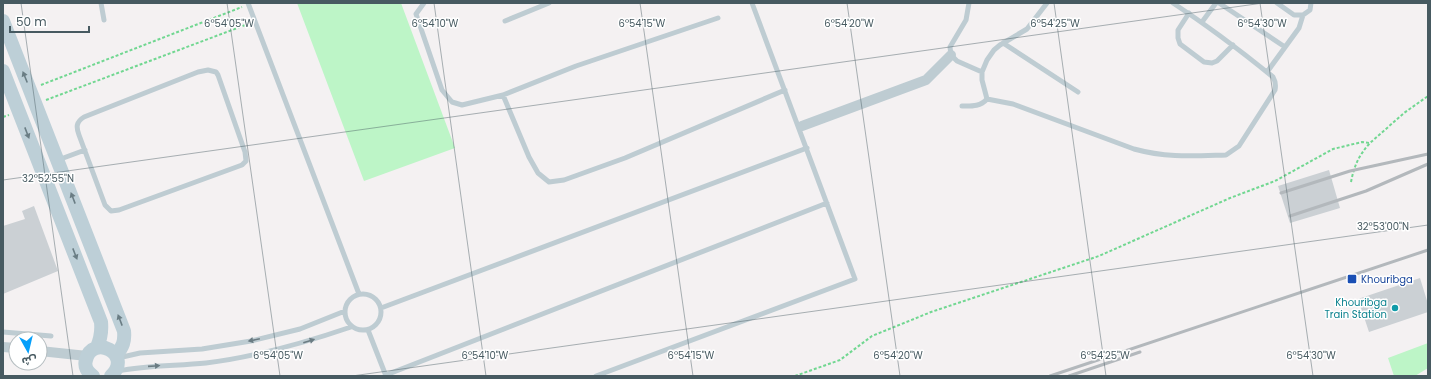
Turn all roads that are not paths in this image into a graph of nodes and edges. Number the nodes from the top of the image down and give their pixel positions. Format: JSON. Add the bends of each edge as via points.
{"nodes":[{"id":1,"x":101,"y":3,"type":"edge"},
{"id":2,"x":424,"y":3,"type":"edge"},
{"id":3,"x":549,"y":3,"type":"edge"},
{"id":4,"x":752,"y":3,"type":"edge"},
{"id":5,"x":969,"y":3,"type":"edge"},
{"id":6,"x":1047,"y":3,"type":"edge"},
{"id":7,"x":1173,"y":3,"type":"edge"},
{"id":8,"x":1216,"y":3,"type":"edge"},
{"id":9,"x":1220,"y":3,"type":"edge"},
{"id":10,"x":1277,"y":3,"type":"edge"},
{"id":11,"x":1311,"y":3,"type":"edge"},
{"id":12,"x":248,"y":4,"type":"edge"},
{"id":13,"x":1189,"y":13,"type":"junction"},
{"id":14,"x":1303,"y":15,"type":"junction"},
{"id":15,"x":718,"y":18,"type":"dead end"},
{"id":16,"x":104,"y":20,"type":"dead end"},
{"id":17,"x":3,"y":21,"type":"edge"},
{"id":18,"x":505,"y":22,"type":"dead end"},
{"id":19,"x":1202,"y":22,"type":"junction"},
{"id":20,"x":1003,"y":43,"type":"junction"},
{"id":21,"x":1233,"y":45,"type":"junction"},
{"id":22,"x":1285,"y":47,"type":"junction"},
{"id":23,"x":951,"y":55,"type":"junction"},
{"id":24,"x":3,"y":71,"type":"edge"},
{"id":25,"x":982,"y":72,"type":"junction"},
{"id":26,"x":1267,"y":72,"type":"junction"},
{"id":27,"x":785,"y":90,"type":"junction"},
{"id":28,"x":1078,"y":92,"type":"dead end"},
{"id":29,"x":503,"y":95,"type":"junction"},
{"id":30,"x":987,"y":99,"type":"junction"},
{"id":31,"x":962,"y":106,"type":"dead end"},
{"id":32,"x":802,"y":126,"type":"dead end"},
{"id":33,"x":807,"y":148,"type":"junction"},
{"id":34,"x":85,"y":150,"type":"junction"},
{"id":35,"x":58,"y":160,"type":"junction"},
{"id":36,"x":41,"y":167,"type":"junction"},
{"id":37,"x":827,"y":203,"type":"junction"},
{"id":38,"x":358,"y":294,"type":"junction"},
{"id":39,"x":111,"y":296,"type":"junction"},
{"id":40,"x":94,"y":302,"type":"junction"},
{"id":41,"x":381,"y":308,"type":"junction"},
{"id":42,"x":344,"y":311,"type":"junction"},
{"id":43,"x":351,"y":327,"type":"junction"},
{"id":44,"x":368,"y":330,"type":"junction"},
{"id":45,"x":3,"y":332,"type":"edge"},
{"id":46,"x":51,"y":336,"type":"dead end"},
{"id":47,"x":48,"y":353,"type":"edge"},
{"id":48,"x":89,"y":365,"type":"edge"},
{"id":49,"x":115,"y":365,"type":"edge"},
{"id":50,"x":386,"y":376,"type":"edge"},
{"id":51,"x":596,"y":376,"type":"edge"}],
"edges":[{"from":1,"to":16,"type":"lane"},
{"from":2,"to":29,"type":"lane","via":[[416,14],[442,90],[452,102],[462,105]]},
{"from":3,"to":18,"type":"lane"},
{"from":4,"to":27,"type":"lane"},
{"from":5,"to":23,"type":"lane","via":[[966,20],[950,47]]},
{"from":6,"to":20,"type":"lane","via":[[1027,29]]},
{"from":7,"to":13,"type":"lane"},
{"from":8,"to":19,"type":"lane"},
{"from":9,"to":22,"type":"lane"},
{"from":10,"to":14,"type":"lane","via":[[1294,15]]},
{"from":11,"to":14,"type":"lane","via":[[1310,10]]},
{"from":12,"to":38,"type":"lane"},
{"from":13,"to":19,"type":"lane"},
{"from":13,"to":21,"type":"lane","via":[[1178,30],[1178,38],[1180,44],[1204,62],[1217,61]]},
{"from":14,"to":22,"type":"lane","via":[[1299,28]]},
{"from":15,"to":29,"type":"lane","via":[[576,66]]},
{"from":35,"to":17,"type":"main road","one_way":true},
{"from":19,"to":21,"type":"lane"},
{"from":20,"to":25,"type":"lane","via":[[994,50]]},
{"from":20,"to":28,"type":"lane"},
{"from":21,"to":26,"type":"lane"},
{"from":22,"to":26,"type":"lane"},
{"from":23,"to":25,"type":"lane","via":[[957,61]]},
{"from":23,"to":32,"type":"street","via":[[926,80]]},
{"from":24,"to":36,"type":"main road","one_way":true},
{"from":25,"to":30,"type":"lane"},
{"from":26,"to":30,"type":"lane","via":[[1276,81],[1275,90],[1239,146],[1226,154],[1151,154],[1013,104]]},
{"from":27,"to":29,"type":"lane","via":[[625,158],[564,180],[549,182],[538,174],[528,157]]},
{"from":27,"to":33,"type":"lane"},
{"from":30,"to":31,"type":"lane","via":[[974,106]]},
{"from":33,"to":37,"type":"lane"},
{"from":33,"to":41,"type":"lane"},
{"from":34,"to":34,"type":"lane","via":[[105,205],[111,211],[242,165],[246,161],[218,75],[208,70],[84,117],[79,121],[77,128]]},
{"from":34,"to":35,"type":"lane"},
{"from":35,"to":36,"type":"main road"},
{"from":39,"to":35,"type":"main road","one_way":true},
{"from":36,"to":40,"type":"main road","one_way":true},
{"from":37,"to":50,"type":"lane"},
{"from":37,"to":51,"type":"lane","via":[[855,278]]},
{"from":38,"to":41,"type":"lane","via":[[375,298]]},
{"from":38,"to":42,"type":"lane","via":[[349,300]]},
{"from":39,"to":40,"type":"main road"},
{"from":49,"to":39,"type":"main road","one_way":true,"via":[[125,340]]},
{"from":40,"to":48,"type":"main road","via":[[102,331]]},
{"from":41,"to":44,"type":"lane","via":[[380,319]]},
{"from":42,"to":43,"type":"lane"},
{"from":42,"to":49,"type":"lane","one_way":true,"via":[[300,329],[251,341],[140,353]]},
{"from":43,"to":44,"type":"lane","via":[[362,331]]},
{"from":49,"to":43,"type":"lane","one_way":true,"via":[[142,367],[206,362],[257,354],[307,342]]},
{"from":44,"to":50,"type":"lane"},
{"from":45,"to":46,"type":"lane"},
{"from":47,"to":48,"type":"street"},
{"from":48,"to":49,"type":"main road","via":[[104,347],[111,350]]}]}
